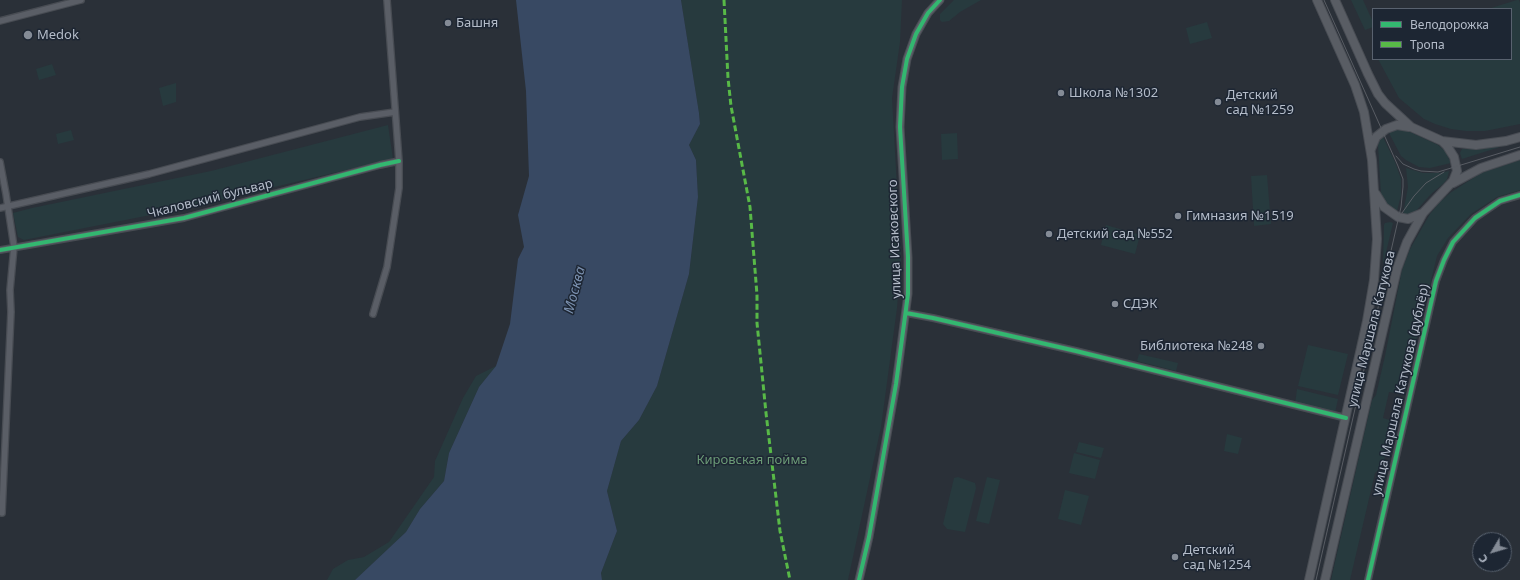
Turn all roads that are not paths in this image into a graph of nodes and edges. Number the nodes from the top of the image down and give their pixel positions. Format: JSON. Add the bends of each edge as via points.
{"nodes":[{"id":1,"x":81,"y":0,"type":"edge"},
{"id":2,"x":387,"y":0,"type":"edge"},
{"id":3,"x":940,"y":0,"type":"edge"},
{"id":4,"x":1317,"y":0,"type":"edge"},
{"id":5,"x":1335,"y":0,"type":"edge"},
{"id":6,"x":0,"y":21,"type":"edge"},
{"id":7,"x":395,"y":112,"type":"junction"},
{"id":8,"x":1411,"y":127,"type":"junction"},
{"id":9,"x":1520,"y":137,"type":"edge"},
{"id":10,"x":1442,"y":141,"type":"junction"},
{"id":11,"x":1371,"y":150,"type":"junction"},
{"id":12,"x":1520,"y":155,"type":"edge"},
{"id":13,"x":399,"y":161,"type":"junction"},
{"id":14,"x":0,"y":162,"type":"edge"},
{"id":15,"x":1448,"y":187,"type":"junction"},
{"id":16,"x":1375,"y":191,"type":"junction"},
{"id":17,"x":1520,"y":195,"type":"edge"},
{"id":18,"x":8,"y":206,"type":"junction"},
{"id":19,"x":0,"y":208,"type":"edge"},
{"id":20,"x":1423,"y":213,"type":"junction"},
{"id":21,"x":14,"y":247,"type":"junction"},
{"id":22,"x":0,"y":250,"type":"edge"},
{"id":23,"x":906,"y":313,"type":"junction"},
{"id":24,"x":373,"y":314,"type":"dead end"},
{"id":25,"x":1346,"y":418,"type":"junction"},
{"id":26,"x":2,"y":513,"type":"dead end"},
{"id":27,"x":859,"y":580,"type":"edge"},
{"id":28,"x":1309,"y":580,"type":"edge"},
{"id":29,"x":1326,"y":580,"type":"edge"},
{"id":30,"x":1368,"y":580,"type":"edge"}],
"edges":[{"from":1,"to":6,"type":"street"},
{"from":2,"to":7,"type":"street"},
{"from":3,"to":23,"type":"street","name":"улица Исаковского","via":[[928,13],[916,34],[907,59],[902,87],[900,127],[908,277]]},
{"from":4,"to":11,"type":"main road","name":"улица Маршала Катукова","via":[[1355,85],[1364,112]]},
{"from":5,"to":8,"type":"main road","via":[[1373,85],[1385,102]]},
{"from":7,"to":13,"type":"street"},
{"from":7,"to":18,"type":"street","via":[[360,117],[149,174]]},
{"from":8,"to":10,"type":"main road"},
{"from":8,"to":11,"type":"main road","via":[[1402,125],[1386,128],[1376,137]]},
{"from":9,"to":10,"type":"main road","via":[[1476,144]]},
{"from":10,"to":15,"type":"main road","name":"улица Маршала Катукова","via":[[1451,151],[1456,167],[1456,176]]},
{"from":11,"to":16,"type":"main road","name":"улица Маршала Катукова"},
{"from":12,"to":15,"type":"main road","via":[[1469,173]]},
{"from":13,"to":21,"type":"street","name":"Чкаловский бульвар","via":[[184,218]]},
{"from":13,"to":24,"type":"street","via":[[399,188],[390,252]]},
{"from":14,"to":18,"type":"street"},
{"from":15,"to":20,"type":"main road","name":"улица Маршала Катукова"},
{"from":16,"to":20,"type":"main road","via":[[1384,207],[1398,217],[1408,219]]},
{"from":16,"to":25,"type":"main road","name":"улица Маршала Катукова","via":[[1377,239],[1374,280]]},
{"from":17,"to":30,"type":"street","name":"улица Маршала Катукова (дублёр)","via":[[1500,201],[1475,218],[1454,242],[1444,260],[1436,281]]},
{"from":18,"to":19,"type":"street"},
{"from":18,"to":21,"type":"street"},
{"from":20,"to":29,"type":"main road","name":"улица Маршала Катукова","via":[[1407,242],[1397,269]]},
{"from":21,"to":22,"type":"street","name":"Чкаловский бульвар"},
{"from":21,"to":26,"type":"street","via":[[10,290]]},
{"from":23,"to":25,"type":"street","via":[[1076,351]]},
{"from":23,"to":27,"type":"street","name":"улица Исаковского","via":[[871,529]]},
{"from":25,"to":28,"type":"main road","name":"улица Маршала Катукова"}]}
